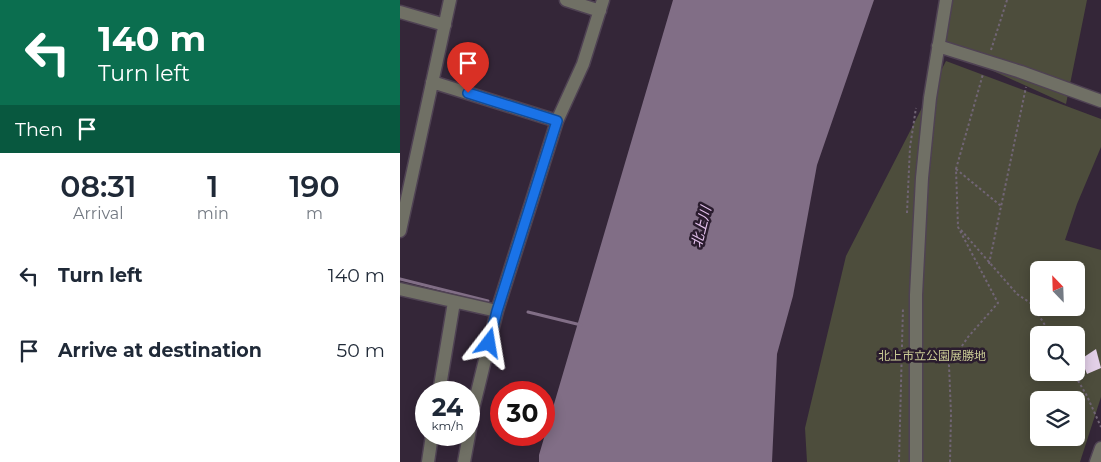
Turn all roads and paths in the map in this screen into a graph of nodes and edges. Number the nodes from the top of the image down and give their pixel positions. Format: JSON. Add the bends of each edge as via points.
{"nodes":[{"id":1,"x":450,"y":0,"type":"edge"},
{"id":2,"x":566,"y":0,"type":"edge"},
{"id":3,"x":946,"y":0,"type":"edge"},
{"id":4,"x":1007,"y":0,"type":"edge"},
{"id":5,"x":601,"y":5,"type":"edge"},
{"id":6,"x":400,"y":12,"type":"edge"},
{"id":7,"x":445,"y":25,"type":"junction"},
{"id":8,"x":938,"y":46,"type":"junction"},
{"id":9,"x":987,"y":61,"type":"junction"},
{"id":10,"x":1029,"y":75,"type":"junction"},
{"id":11,"x":432,"y":82,"type":"junction"},
{"id":12,"x":1101,"y":101,"type":"edge"},
{"id":13,"x":557,"y":121,"type":"junction"},
{"id":14,"x":956,"y":169,"type":"junction"},
{"id":15,"x":1002,"y":206,"type":"junction"},
{"id":16,"x":958,"y":227,"type":"junction"},
{"id":17,"x":400,"y":231,"type":"edge"},
{"id":18,"x":989,"y":264,"type":"junction"},
{"id":19,"x":400,"y":288,"type":"edge"},
{"id":20,"x":454,"y":302,"type":"junction"},
{"id":21,"x":497,"y":311,"type":"junction"},
{"id":22,"x":1045,"y":326,"type":"edge"},
{"id":23,"x":441,"y":381,"type":"edge"},
{"id":24,"x":480,"y":381,"type":"edge"},
{"id":25,"x":1078,"y":381,"type":"edge"},
{"id":26,"x":1101,"y":427,"type":"edge"},
{"id":27,"x":430,"y":446,"type":"edge"},
{"id":28,"x":467,"y":446,"type":"edge"},
{"id":29,"x":1101,"y":448,"type":"edge"},
{"id":30,"x":428,"y":462,"type":"edge"},
{"id":31,"x":464,"y":462,"type":"edge"},
{"id":32,"x":916,"y":462,"type":"edge"},
{"id":33,"x":950,"y":462,"type":"edge"},
{"id":34,"x":1096,"y":462,"type":"edge"}],
"edges":[{"from":1,"to":7,"type":"street"},
{"from":2,"to":5,"type":"street"},
{"from":3,"to":8,"type":"street"},
{"from":4,"to":9,"type":"path"},
{"from":5,"to":13,"type":"street","via":[[582,64]]},
{"from":6,"to":7,"type":"street"},
{"from":7,"to":11,"type":"street"},
{"from":8,"to":9,"type":"street"},
{"from":8,"to":32,"type":"street","via":[[922,178],[916,295]]},
{"from":9,"to":10,"type":"street"},
{"from":9,"to":14,"type":"path"},
{"from":10,"to":12,"type":"street"},
{"from":10,"to":15,"type":"path"},
{"from":11,"to":13,"type":"street"},
{"from":11,"to":17,"type":"street"},
{"from":13,"to":21,"type":"street"},
{"from":14,"to":15,"type":"path"},
{"from":14,"to":16,"type":"path"},
{"from":15,"to":18,"type":"path"},
{"from":16,"to":18,"type":"path"},
{"from":16,"to":33,"type":"path","via":[[998,303],[949,365]]},
{"from":18,"to":22,"type":"path","via":[[1017,294],[1032,304]]},
{"from":19,"to":20,"type":"street"},
{"from":20,"to":21,"type":"street"},
{"from":20,"to":23,"type":"street"},
{"from":21,"to":24,"type":"street"},
{"from":25,"to":26,"type":"path"},
{"from":27,"to":30,"type":"street"},
{"from":28,"to":31,"type":"street"},
{"from":29,"to":34,"type":"street"}]}
